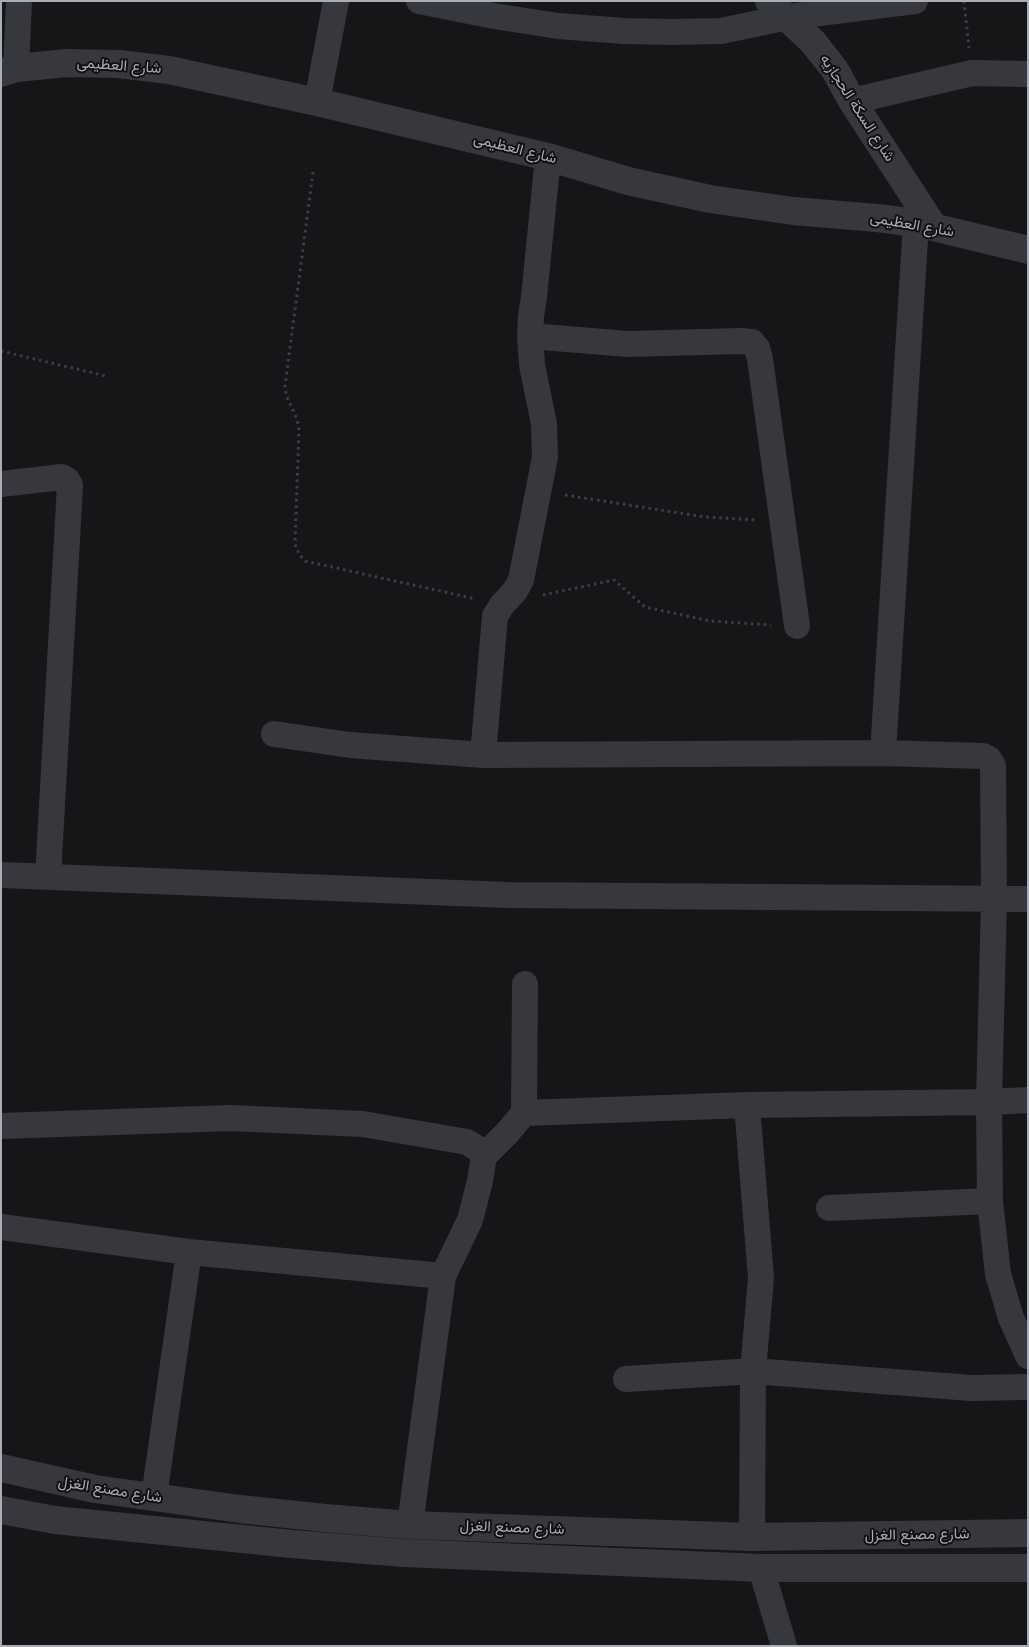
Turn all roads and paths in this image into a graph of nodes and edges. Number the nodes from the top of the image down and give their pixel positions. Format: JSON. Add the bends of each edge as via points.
{"nodes":[{"id":1,"x":19,"y":1,"type":"edge"},
{"id":2,"x":336,"y":1,"type":"edge"},
{"id":3,"x":419,"y":1,"type":"edge"},
{"id":4,"x":915,"y":1,"type":"edge"},
{"id":5,"x":964,"y":1,"type":"edge"},
{"id":6,"x":778,"y":9,"type":"edge"},
{"id":7,"x":9,"y":70,"type":"edge"},
{"id":8,"x":972,"y":73,"type":"junction"},
{"id":9,"x":1028,"y":74,"type":"edge"},
{"id":10,"x":852,"y":101,"type":"junction"},
{"id":11,"x":317,"y":102,"type":"junction"},
{"id":12,"x":548,"y":157,"type":"junction"},
{"id":13,"x":312,"y":172,"type":"dead end"},
{"id":14,"x":925,"y":224,"type":"junction"},
{"id":15,"x":1028,"y":250,"type":"edge"},
{"id":16,"x":530,"y":336,"type":"junction"},
{"id":17,"x":1,"y":351,"type":"edge"},
{"id":18,"x":106,"y":376,"type":"dead end"},
{"id":19,"x":1,"y":484,"type":"edge"},
{"id":20,"x":539,"y":491,"type":"junction"},
{"id":21,"x":782,"y":521,"type":"junction"},
{"id":22,"x":502,"y":605,"type":"junction"},
{"id":23,"x":797,"y":626,"type":"joint"},
{"id":24,"x":274,"y":734,"type":"dead end"},
{"id":25,"x":883,"y":753,"type":"junction"},
{"id":26,"x":483,"y":755,"type":"junction"},
{"id":27,"x":1,"y":875,"type":"edge"},
{"id":28,"x":48,"y":876,"type":"junction"},
{"id":29,"x":994,"y":899,"type":"junction"},
{"id":30,"x":1028,"y":899,"type":"edge"},
{"id":31,"x":525,"y":984,"type":"dead end"},
{"id":32,"x":1028,"y":1100,"type":"edge"},
{"id":33,"x":989,"y":1102,"type":"junction"},
{"id":34,"x":748,"y":1105,"type":"junction"},
{"id":35,"x":524,"y":1113,"type":"junction"},
{"id":36,"x":1,"y":1126,"type":"edge"},
{"id":37,"x":484,"y":1156,"type":"junction"},
{"id":38,"x":990,"y":1201,"type":"junction"},
{"id":39,"x":829,"y":1208,"type":"dead end"},
{"id":40,"x":1,"y":1227,"type":"edge"},
{"id":41,"x":189,"y":1252,"type":"junction"},
{"id":42,"x":443,"y":1276,"type":"junction"},
{"id":43,"x":1028,"y":1356,"type":"edge"},
{"id":44,"x":753,"y":1370,"type":"junction"},
{"id":45,"x":626,"y":1379,"type":"dead end"},
{"id":46,"x":1028,"y":1387,"type":"edge"},
{"id":47,"x":1,"y":1468,"type":"edge"},
{"id":48,"x":154,"y":1497,"type":"junction"},
{"id":49,"x":1,"y":1510,"type":"edge"},
{"id":50,"x":410,"y":1525,"type":"junction"},
{"id":51,"x":1028,"y":1533,"type":"edge"},
{"id":52,"x":752,"y":1537,"type":"junction"},
{"id":53,"x":761,"y":1568,"type":"junction"},
{"id":54,"x":1028,"y":1568,"type":"edge"},
{"id":55,"x":784,"y":1646,"type":"edge"}],
"edges":[{"from":1,"to":7,"type":"street"},
{"from":2,"to":11,"type":"street"},
{"from":3,"to":6,"type":"street","via":[[558,26],[624,31],[721,32]]},
{"from":4,"to":6,"type":"street"},
{"from":5,"to":8,"type":"path"},
{"from":6,"to":10,"type":"street","name":"شارع السكة الحجازيه","via":[[813,42],[835,70]]},
{"from":7,"to":11,"type":"street","name":"شارع العظيمى","via":[[68,63],[118,64],[169,70]]},
{"from":8,"to":9,"type":"street"},
{"from":8,"to":10,"type":"street"},
{"from":10,"to":14,"type":"street","name":"شارع السكة الحجازيه"},
{"from":11,"to":12,"type":"street","name":"شارع العظيمى"},
{"from":12,"to":14,"type":"street","name":"شارع العظيمى","via":[[628,181],[710,199]]},
{"from":12,"to":16,"type":"street"},
{"from":13,"to":22,"type":"path","via":[[285,386],[299,430],[295,544],[299,554],[305,561]]},
{"from":14,"to":15,"type":"street","name":"شارع العظيمى"},
{"from":14,"to":25,"type":"street"},
{"from":16,"to":20,"type":"street","via":[[545,441]]},
{"from":16,"to":21,"type":"street","via":[[628,344],[752,342],[760,359]]},
{"from":17,"to":18,"type":"path"},
{"from":19,"to":28,"type":"street","via":[[62,477],[70,485]]},
{"from":20,"to":21,"type":"path","via":[[705,517]]},
{"from":20,"to":22,"type":"street","via":[[521,580]]},
{"from":21,"to":23,"type":"street"},
{"from":22,"to":23,"type":"path","via":[[614,580],[645,607],[710,621]]},
{"from":22,"to":26,"type":"street","via":[[494,622]]},
{"from":24,"to":26,"type":"street","via":[[350,745]]},
{"from":25,"to":26,"type":"street"},
{"from":25,"to":29,"type":"street","via":[[983,756],[989,759],[993,766]]},
{"from":27,"to":28,"type":"street"},
{"from":28,"to":29,"type":"street","via":[[507,895]]},
{"from":29,"to":30,"type":"street"},
{"from":29,"to":33,"type":"street"},
{"from":31,"to":35,"type":"street"},
{"from":32,"to":33,"type":"street"},
{"from":33,"to":34,"type":"street"},
{"from":33,"to":38,"type":"street"},
{"from":34,"to":35,"type":"street"},
{"from":34,"to":44,"type":"street","via":[[761,1278]]},
{"from":35,"to":37,"type":"street"},
{"from":36,"to":37,"type":"street","via":[[231,1118],[363,1124],[466,1142],[478,1148]]},
{"from":37,"to":42,"type":"street","via":[[470,1220]]},
{"from":38,"to":39,"type":"street"},
{"from":38,"to":43,"type":"street","via":[[998,1274],[1011,1318]]},
{"from":40,"to":41,"type":"street"},
{"from":41,"to":42,"type":"street"},
{"from":41,"to":48,"type":"street"},
{"from":42,"to":50,"type":"street"},
{"from":44,"to":45,"type":"street"},
{"from":44,"to":46,"type":"street","via":[[971,1388]]},
{"from":44,"to":52,"type":"street"},
{"from":47,"to":48,"type":"street","name":"شارع مصنع الغزل","via":[[95,1489]]},
{"from":48,"to":50,"type":"street","name":"شارع مصنع الغزل","via":[[268,1512]]},
{"from":49,"to":53,"type":"street","name":"شارع مصنع الغزل","via":[[55,1520],[301,1545]]},
{"from":50,"to":52,"type":"street","name":"شارع مصنع الغزل"},
{"from":51,"to":52,"type":"street","name":"شارع مصنع الغزل"},
{"from":52,"to":53,"type":"street"},
{"from":53,"to":54,"type":"street","name":"شارع مصنع الغزل"},
{"from":53,"to":55,"type":"street"}]}
